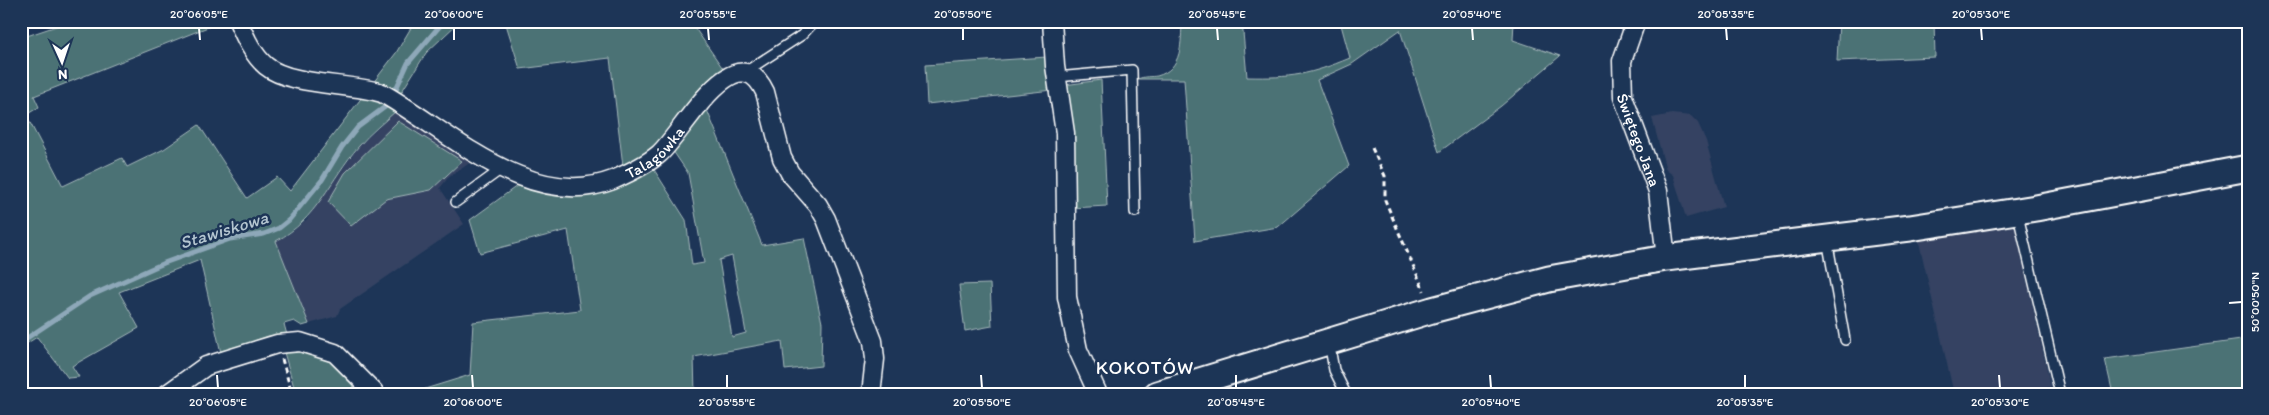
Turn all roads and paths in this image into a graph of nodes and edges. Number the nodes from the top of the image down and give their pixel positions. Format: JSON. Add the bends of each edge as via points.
{"nodes":[{"id":1,"x":238,"y":21,"type":"edge"},
{"id":2,"x":815,"y":21,"type":"edge"},
{"id":3,"x":1052,"y":21,"type":"edge"},
{"id":4,"x":1636,"y":21,"type":"edge"},
{"id":5,"x":745,"y":72,"type":"junction"},
{"id":6,"x":1057,"y":77,"type":"junction"},
{"id":7,"x":1372,"y":148,"type":"dead end"},
{"id":8,"x":500,"y":166,"type":"junction"},
{"id":9,"x":2248,"y":168,"type":"edge"},
{"id":10,"x":456,"y":202,"type":"dead end"},
{"id":11,"x":2017,"y":211,"type":"junction"},
{"id":12,"x":1135,"y":212,"type":"dead end"},
{"id":13,"x":1827,"y":239,"type":"junction"},
{"id":14,"x":1666,"y":258,"type":"junction"},
{"id":15,"x":1432,"y":310,"type":"junction"},
{"id":16,"x":1845,"y":340,"type":"dead end"},
{"id":17,"x":1329,"y":341,"type":"junction"},
{"id":18,"x":277,"y":344,"type":"junction"},
{"id":19,"x":374,"y":392,"type":"dead end"},
{"id":20,"x":167,"y":394,"type":"edge"},
{"id":21,"x":292,"y":394,"type":"edge"},
{"id":22,"x":872,"y":394,"type":"edge"},
{"id":23,"x":1098,"y":394,"type":"edge"},
{"id":24,"x":1157,"y":394,"type":"edge"},
{"id":25,"x":1346,"y":394,"type":"edge"},
{"id":26,"x":2060,"y":394,"type":"edge"}],
"edges":[{"from":1,"to":8,"type":"street","name":"Talagówka","via":[[258,57],[275,72],[300,80],[382,93]]},
{"from":2,"to":5,"type":"lane","via":[[802,35]]},
{"from":3,"to":6,"type":"street"},
{"from":4,"to":14,"type":"street","name":"Świętego Jana","via":[[1622,61],[1622,90],[1626,111],[1658,191]]},
{"from":5,"to":8,"type":"street","name":"Talagówka","via":[[737,72],[722,80],[660,153],[616,179],[592,186],[563,188]]},
{"from":5,"to":22,"type":"street","via":[[757,78],[765,92],[777,144],[787,168],[818,205],[833,233],[873,341]]},
{"from":6,"to":12,"type":"lane","via":[[1132,70]]},
{"from":6,"to":23,"type":"street","via":[[1065,133],[1067,297],[1078,350]]},
{"from":7,"to":15,"type":"path","via":[[1385,176],[1385,200]]},
{"from":8,"to":10,"type":"lane","via":[[496,173]]},
{"from":9,"to":11,"type":"street"},
{"from":11,"to":13,"type":"street"},
{"from":11,"to":26,"type":"lane"},
{"from":13,"to":14,"type":"street"},
{"from":13,"to":16,"type":"lane"},
{"from":14,"to":15,"type":"street","via":[[1549,279]]},
{"from":15,"to":17,"type":"street"},
{"from":17,"to":24,"type":"street"},
{"from":17,"to":25,"type":"lane","via":[[1334,370]]},
{"from":18,"to":19,"type":"street","via":[[300,342],[335,353]]},
{"from":18,"to":20,"type":"street","via":[[206,366]]},
{"from":18,"to":21,"type":"path"}]}
